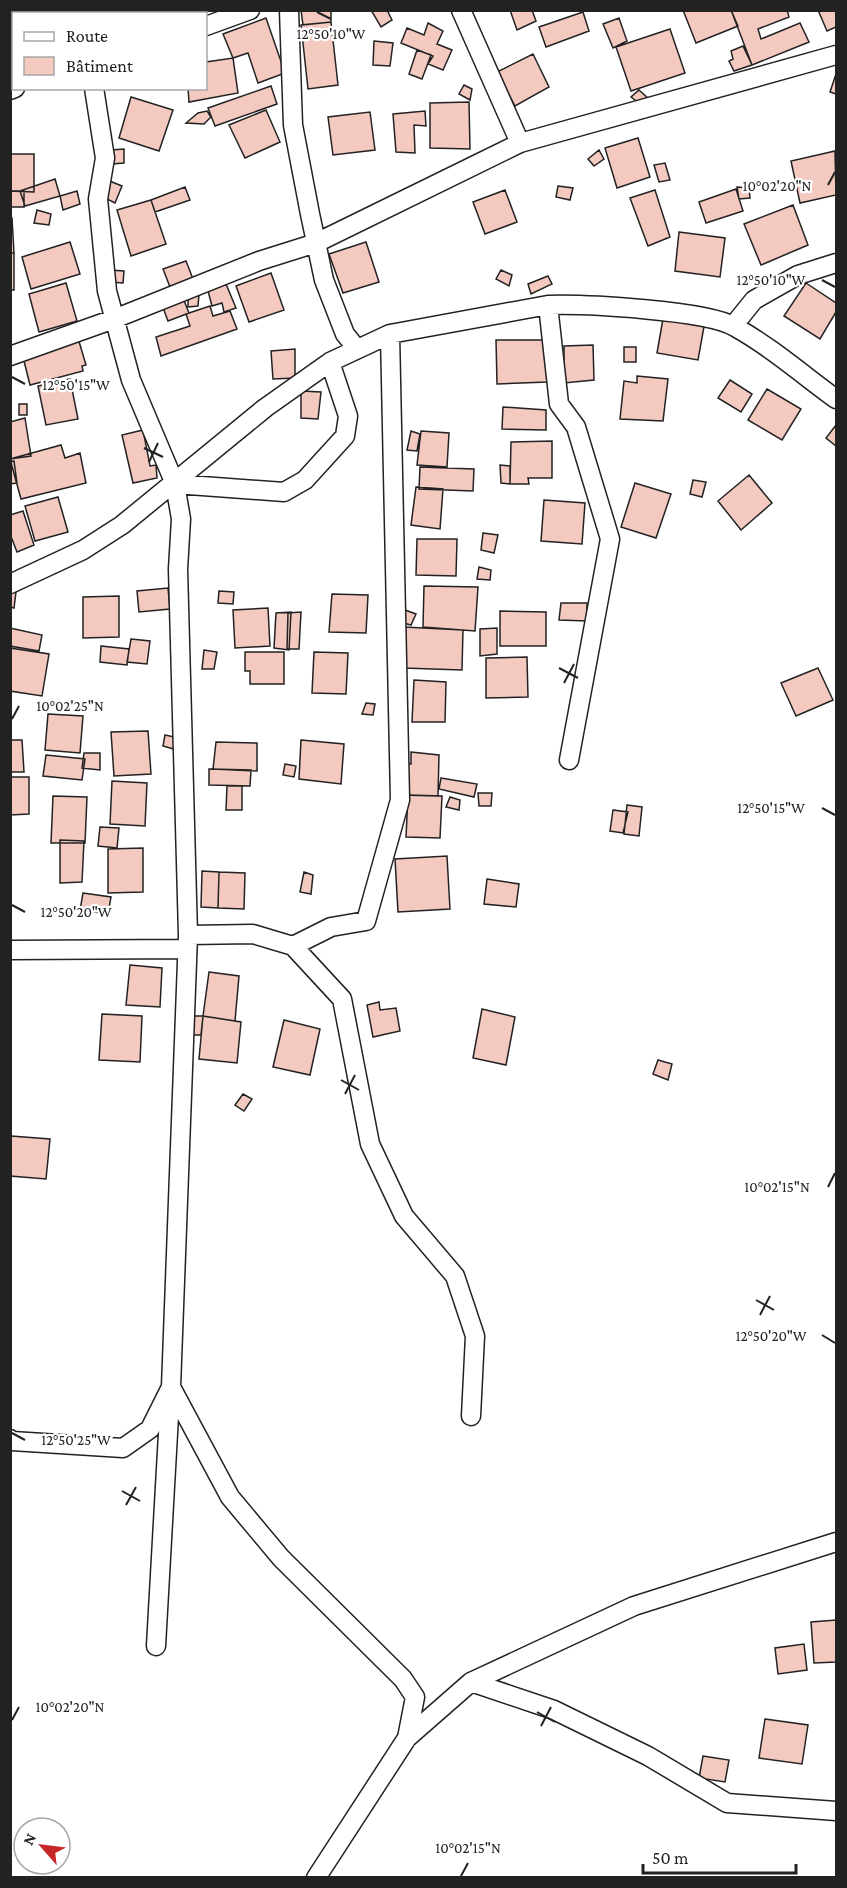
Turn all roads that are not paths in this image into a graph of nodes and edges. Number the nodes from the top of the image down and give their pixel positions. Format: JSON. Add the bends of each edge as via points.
{"nodes":[{"id":1,"x":250,"y":10,"type":"edge"},
{"id":2,"x":289,"y":10,"type":"edge"},
{"id":3,"x":461,"y":10,"type":"edge"},
{"id":4,"x":207,"y":26,"type":"edge"},
{"id":5,"x":837,"y":55,"type":"edge"},
{"id":6,"x":94,"y":90,"type":"edge"},
{"id":7,"x":520,"y":143,"type":"junction"},
{"id":8,"x":316,"y":243,"type":"junction"},
{"id":9,"x":837,"y":264,"type":"edge"},
{"id":10,"x":548,"y":305,"type":"junction"},
{"id":11,"x":114,"y":319,"type":"junction"},
{"id":12,"x":734,"y":326,"type":"junction"},
{"id":13,"x":390,"y":334,"type":"junction"},
{"id":14,"x":357,"y":349,"type":"junction"},
{"id":15,"x":10,"y":356,"type":"edge"},
{"id":16,"x":330,"y":362,"type":"junction"},
{"id":17,"x":837,"y":399,"type":"edge"},
{"id":18,"x":175,"y":484,"type":"junction"},
{"id":19,"x":10,"y":584,"type":"edge"},
{"id":20,"x":569,"y":760,"type":"dead end"},
{"id":21,"x":187,"y":942,"type":"junction"},
{"id":22,"x":293,"y":946,"type":"junction"},
{"id":23,"x":10,"y":950,"type":"edge"},
{"id":24,"x":171,"y":1387,"type":"junction"},
{"id":25,"x":471,"y":1416,"type":"dead end"},
{"id":26,"x":10,"y":1439,"type":"edge"},
{"id":27,"x":837,"y":1542,"type":"edge"},
{"id":28,"x":156,"y":1646,"type":"dead end"},
{"id":29,"x":471,"y":1682,"type":"junction"},
{"id":30,"x":407,"y":1738,"type":"junction"},
{"id":31,"x":837,"y":1811,"type":"edge"},
{"id":32,"x":316,"y":1878,"type":"edge"}],
"edges":[{"from":1,"to":4,"type":"street"},
{"from":2,"to":8,"type":"street","via":[[293,125]]},
{"from":3,"to":7,"type":"street"},
{"from":5,"to":7,"type":"street"},
{"from":6,"to":11,"type":"street","via":[[105,158],[98,199],[107,291]]},
{"from":7,"to":8,"type":"street"},
{"from":8,"to":11,"type":"street","via":[[191,286]]},
{"from":8,"to":14,"type":"street","via":[[324,280],[345,334]]},
{"from":9,"to":12,"type":"street","via":[[798,275],[754,300]]},
{"from":10,"to":12,"type":"street","via":[[575,304],[705,317]]},
{"from":10,"to":13,"type":"street"},
{"from":10,"to":20,"type":"street","via":[[559,404],[576,427],[610,539]]},
{"from":11,"to":15,"type":"street"},
{"from":11,"to":18,"type":"street","via":[[131,380]]},
{"from":12,"to":17,"type":"street"},
{"from":13,"to":14,"type":"street"},
{"from":13,"to":22,"type":"street","via":[[400,800],[366,921],[332,927]]},
{"from":14,"to":16,"type":"street"},
{"from":16,"to":18,"type":"street","via":[[265,408]]},
{"from":16,"to":18,"type":"street","via":[[348,416],[345,436],[305,480],[284,492]]},
{"from":18,"to":19,"type":"street","via":[[83,550]]},
{"from":18,"to":21,"type":"street","via":[[181,519],[178,569]]},
{"from":21,"to":22,"type":"street","via":[[253,934]]},
{"from":21,"to":23,"type":"street"},
{"from":21,"to":24,"type":"street"},
{"from":22,"to":25,"type":"street","via":[[342,999],[370,1144],[404,1216],[455,1276],[475,1336]]},
{"from":24,"to":26,"type":"street","via":[[150,1429],[123,1448]]},
{"from":24,"to":28,"type":"street"},
{"from":24,"to":30,"type":"street","via":[[230,1497],[281,1558],[403,1679],[414,1697]]},
{"from":27,"to":29,"type":"street","via":[[634,1606]]},
{"from":29,"to":30,"type":"street"},
{"from":29,"to":31,"type":"street","via":[[554,1710],[648,1756],[728,1803]]},
{"from":30,"to":32,"type":"street"}]}
